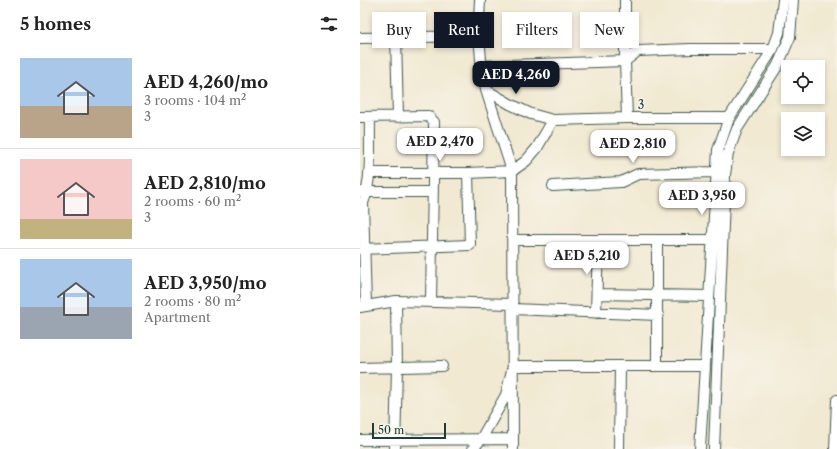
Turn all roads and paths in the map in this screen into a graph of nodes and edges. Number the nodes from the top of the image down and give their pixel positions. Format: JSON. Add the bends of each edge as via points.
{"nodes":[{"id":1,"x":480,"y":0,"type":"edge"},
{"id":2,"x":625,"y":0,"type":"edge"},
{"id":3,"x":783,"y":0,"type":"edge"},
{"id":4,"x":793,"y":0,"type":"edge"},
{"id":5,"x":479,"y":12,"type":"edge"},
{"id":6,"x":360,"y":38,"type":"edge"},
{"id":7,"x":372,"y":38,"type":"edge"},
{"id":8,"x":396,"y":48,"type":"edge"},
{"id":9,"x":479,"y":48,"type":"edge"},
{"id":10,"x":772,"y":49,"type":"junction"},
{"id":11,"x":625,"y":61,"type":"junction"},
{"id":12,"x":481,"y":66,"type":"junction"},
{"id":13,"x":486,"y":90,"type":"junction"},
{"id":14,"x":365,"y":117,"type":"edge"},
{"id":15,"x":398,"y":117,"type":"junction"},
{"id":16,"x":627,"y":118,"type":"junction"},
{"id":17,"x":729,"y":118,"type":"junction"},
{"id":18,"x":553,"y":120,"type":"junction"},
{"id":19,"x":512,"y":171,"type":"junction"},
{"id":20,"x":716,"y":172,"type":"junction"},
{"id":21,"x":369,"y":173,"type":"junction"},
{"id":22,"x":434,"y":173,"type":"junction"},
{"id":23,"x":468,"y":173,"type":"junction"},
{"id":24,"x":553,"y":186,"type":"dead end"},
{"id":25,"x":364,"y":192,"type":"edge"},
{"id":26,"x":434,"y":192,"type":"junction"},
{"id":27,"x":513,"y":240,"type":"junction"},
{"id":28,"x":598,"y":240,"type":"junction"},
{"id":29,"x":657,"y":240,"type":"junction"},
{"id":30,"x":712,"y":240,"type":"junction"},
{"id":31,"x":433,"y":247,"type":"junction"},
{"id":32,"x":362,"y":248,"type":"edge"},
{"id":33,"x":598,"y":294,"type":"junction"},
{"id":34,"x":658,"y":295,"type":"junction"},
{"id":35,"x":709,"y":296,"type":"junction"},
{"id":36,"x":396,"y":301,"type":"junction"},
{"id":37,"x":431,"y":301,"type":"junction"},
{"id":38,"x":363,"y":306,"type":"edge"},
{"id":39,"x":513,"y":306,"type":"junction"},
{"id":40,"x":596,"y":313,"type":"junction"},
{"id":41,"x":658,"y":314,"type":"junction"},
{"id":42,"x":442,"y":366,"type":"dead end"},
{"id":43,"x":513,"y":366,"type":"junction"},
{"id":44,"x":620,"y":366,"type":"junction"},
{"id":45,"x":657,"y":366,"type":"junction"},
{"id":46,"x":705,"y":366,"type":"junction"},
{"id":47,"x":360,"y":368,"type":"edge"},
{"id":48,"x":397,"y":368,"type":"junction"},
{"id":49,"x":837,"y":400,"type":"edge"},
{"id":50,"x":481,"y":439,"type":"junction"},
{"id":51,"x":360,"y":440,"type":"edge"},
{"id":52,"x":395,"y":444,"type":"edge"},
{"id":53,"x":513,"y":444,"type":"edge"},
{"id":54,"x":473,"y":449,"type":"edge"},
{"id":55,"x":619,"y":449,"type":"edge"},
{"id":56,"x":700,"y":449,"type":"edge"},
{"id":57,"x":714,"y":449,"type":"edge"},
{"id":58,"x":835,"y":449,"type":"edge"}],
"edges":[{"from":1,"to":5,"type":"street"},
{"from":2,"to":11,"type":"street"},
{"from":3,"to":10,"type":"street","via":[[779,33]]},
{"from":4,"to":57,"type":"street","via":[[790,38],[778,66],[737,129],[728,153]]},
{"from":6,"to":7,"type":"street"},
{"from":8,"to":15,"type":"street"},
{"from":9,"to":12,"type":"street"},
{"from":10,"to":11,"type":"street","via":[[638,51]]},
{"from":10,"to":17,"type":"street"},
{"from":11,"to":12,"type":"street"},
{"from":11,"to":16,"type":"street"},
{"from":12,"to":13,"type":"street"},
{"from":13,"to":18,"type":"street","name":"3","via":[[531,114]]},
{"from":13,"to":19,"type":"street"},
{"from":14,"to":15,"type":"street"},
{"from":14,"to":21,"type":"street"},
{"from":15,"to":22,"type":"street","via":[[432,118]]},
{"from":16,"to":17,"type":"street","name":"3"},
{"from":16,"to":18,"type":"street","name":"3"},
{"from":17,"to":20,"type":"street","via":[[718,150]]},
{"from":18,"to":19,"type":"street","via":[[538,148]]},
{"from":19,"to":23,"type":"street"},
{"from":19,"to":27,"type":"street"},
{"from":20,"to":24,"type":"street","via":[[638,174],[621,182]]},
{"from":20,"to":30,"type":"street"},
{"from":21,"to":22,"type":"street"},
{"from":21,"to":25,"type":"street"},
{"from":22,"to":23,"type":"street"},
{"from":22,"to":26,"type":"street"},
{"from":23,"to":31,"type":"street","via":[[470,245]]},
{"from":25,"to":26,"type":"street"},
{"from":25,"to":32,"type":"street"},
{"from":26,"to":31,"type":"street"},
{"from":27,"to":28,"type":"street"},
{"from":27,"to":39,"type":"street"},
{"from":28,"to":29,"type":"street"},
{"from":28,"to":33,"type":"street"},
{"from":29,"to":30,"type":"street"},
{"from":29,"to":34,"type":"street"},
{"from":30,"to":35,"type":"street"},
{"from":31,"to":32,"type":"street"},
{"from":31,"to":37,"type":"street"},
{"from":32,"to":38,"type":"street"},
{"from":33,"to":34,"type":"street"},
{"from":33,"to":40,"type":"street"},
{"from":34,"to":35,"type":"street"},
{"from":34,"to":41,"type":"street"},
{"from":35,"to":46,"type":"street"},
{"from":36,"to":37,"type":"street"},
{"from":36,"to":38,"type":"street"},
{"from":36,"to":48,"type":"street"},
{"from":37,"to":39,"type":"street"},
{"from":39,"to":40,"type":"street"},
{"from":39,"to":43,"type":"street"},
{"from":40,"to":41,"type":"street"},
{"from":41,"to":45,"type":"street"},
{"from":42,"to":48,"type":"street"},
{"from":43,"to":44,"type":"street"},
{"from":43,"to":50,"type":"street","via":[[506,395]]},
{"from":43,"to":53,"type":"street"},
{"from":44,"to":45,"type":"street"},
{"from":44,"to":55,"type":"street"},
{"from":45,"to":46,"type":"street"},
{"from":46,"to":56,"type":"street"},
{"from":47,"to":48,"type":"street"},
{"from":48,"to":52,"type":"street"},
{"from":49,"to":58,"type":"street"},
{"from":50,"to":52,"type":"street"},
{"from":50,"to":53,"type":"street"},
{"from":50,"to":54,"type":"street"},
{"from":51,"to":52,"type":"street"}]}
